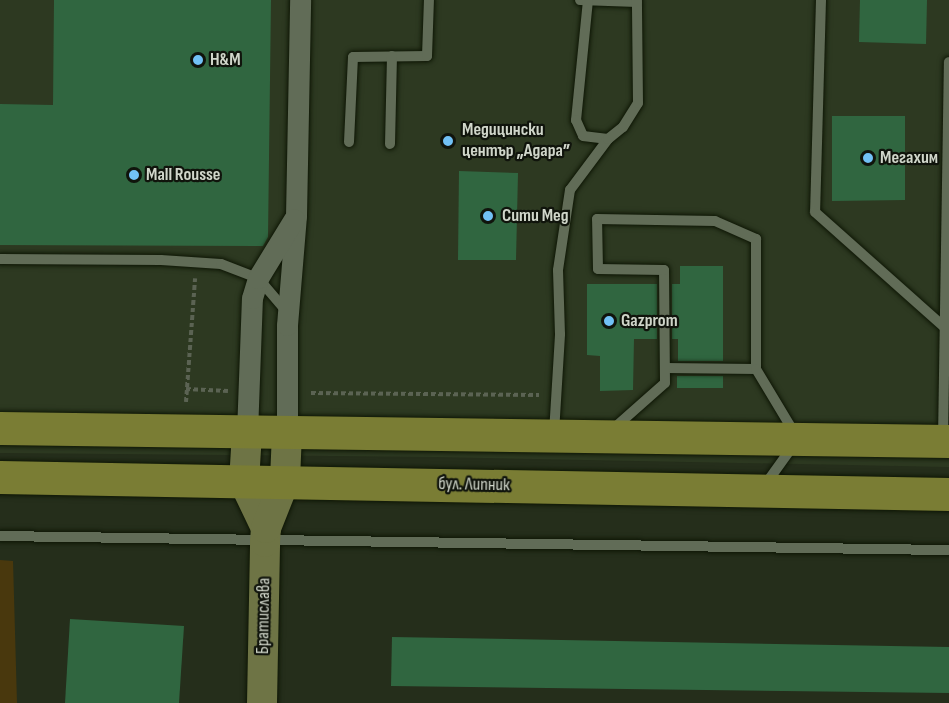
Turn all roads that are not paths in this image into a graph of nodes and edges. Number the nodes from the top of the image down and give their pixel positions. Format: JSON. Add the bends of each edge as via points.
{"nodes":[{"id":1,"x":300,"y":0,"type":"edge"},
{"id":2,"x":429,"y":0,"type":"edge"},
{"id":3,"x":580,"y":0,"type":"edge"},
{"id":4,"x":588,"y":0,"type":"edge"},
{"id":5,"x":821,"y":0,"type":"edge"},
{"id":6,"x":637,"y":1,"type":"edge"},
{"id":7,"x":392,"y":56,"type":"junction"},
{"id":8,"x":949,"y":62,"type":"edge"},
{"id":9,"x":608,"y":138,"type":"junction"},
{"id":10,"x":349,"y":142,"type":"dead end"},
{"id":11,"x":390,"y":144,"type":"dead end"},
{"id":12,"x":296,"y":216,"type":"junction"},
{"id":13,"x":0,"y":259,"type":"edge"},
{"id":14,"x":258,"y":278,"type":"junction"},
{"id":15,"x":287,"y":325,"type":"junction"},
{"id":16,"x":947,"y":327,"type":"edge"},
{"id":17,"x":665,"y":368,"type":"junction"},
{"id":18,"x":756,"y":369,"type":"junction"},
{"id":19,"x":0,"y":428,"type":"edge"},
{"id":20,"x":287,"y":432,"type":"junction"},
{"id":21,"x":247,"y":433,"type":"junction"},
{"id":22,"x":554,"y":436,"type":"junction"},
{"id":23,"x":603,"y":437,"type":"junction"},
{"id":24,"x":798,"y":439,"type":"junction"},
{"id":25,"x":946,"y":441,"type":"edge"},
{"id":26,"x":0,"y":477,"type":"edge"},
{"id":27,"x":285,"y":480,"type":"junction"},
{"id":28,"x":244,"y":482,"type":"junction"},
{"id":29,"x":761,"y":491,"type":"junction"},
{"id":30,"x":949,"y":494,"type":"edge"},
{"id":31,"x":266,"y":535,"type":"junction"},
{"id":32,"x":0,"y":536,"type":"edge"},
{"id":33,"x":949,"y":550,"type":"edge"},
{"id":34,"x":262,"y":703,"type":"edge"}],
"edges":[{"from":1,"to":12,"type":"street"},
{"from":2,"to":7,"type":"lane","via":[[427,56]]},
{"from":3,"to":4,"type":"lane"},
{"from":4,"to":6,"type":"lane"},
{"from":4,"to":9,"type":"lane","via":[[576,120],[583,136]]},
{"from":5,"to":16,"type":"lane","via":[[815,213]]},
{"from":6,"to":9,"type":"lane","via":[[639,103],[623,127]]},
{"from":7,"to":10,"type":"lane","via":[[353,57]]},
{"from":7,"to":11,"type":"lane"},
{"from":8,"to":16,"type":"lane"},
{"from":9,"to":22,"type":"lane","via":[[570,190],[558,270],[560,334]]},
{"from":12,"to":14,"type":"street"},
{"from":12,"to":15,"type":"street"},
{"from":13,"to":14,"type":"lane","via":[[196,262],[221,264]]},
{"from":14,"to":15,"type":"lane","via":[[287,310]]},
{"from":14,"to":21,"type":"street","via":[[249,320]]},
{"from":15,"to":20,"type":"street"},
{"from":16,"to":25,"type":"lane"},
{"from":17,"to":18,"type":"lane"},
{"from":17,"to":18,"type":"lane","via":[[664,270],[598,269],[597,219],[715,221],[756,239]]},
{"from":17,"to":23,"type":"lane","via":[[665,383]]},
{"from":18,"to":24,"type":"lane"},
{"from":19,"to":21,"type":"main road"},
{"from":20,"to":21,"type":"main road"},
{"from":20,"to":22,"type":"main road"},
{"from":20,"to":27,"type":"street"},
{"from":21,"to":28,"type":"street"},
{"from":22,"to":23,"type":"main road"},
{"from":23,"to":24,"type":"main road"},
{"from":24,"to":25,"type":"main road"},
{"from":24,"to":29,"type":"lane"},
{"from":26,"to":28,"type":"main road","name":"бул. Липник"},
{"from":27,"to":28,"type":"main road","name":"бул. Липник"},
{"from":27,"to":29,"type":"main road","name":"бул. Липник"},
{"from":27,"to":31,"type":"street"},
{"from":28,"to":31,"type":"street"},
{"from":29,"to":30,"type":"main road","name":"бул. Липник"},
{"from":31,"to":32,"type":"lane"},
{"from":31,"to":33,"type":"lane"},
{"from":31,"to":34,"type":"street","name":"Братислава"}]}
